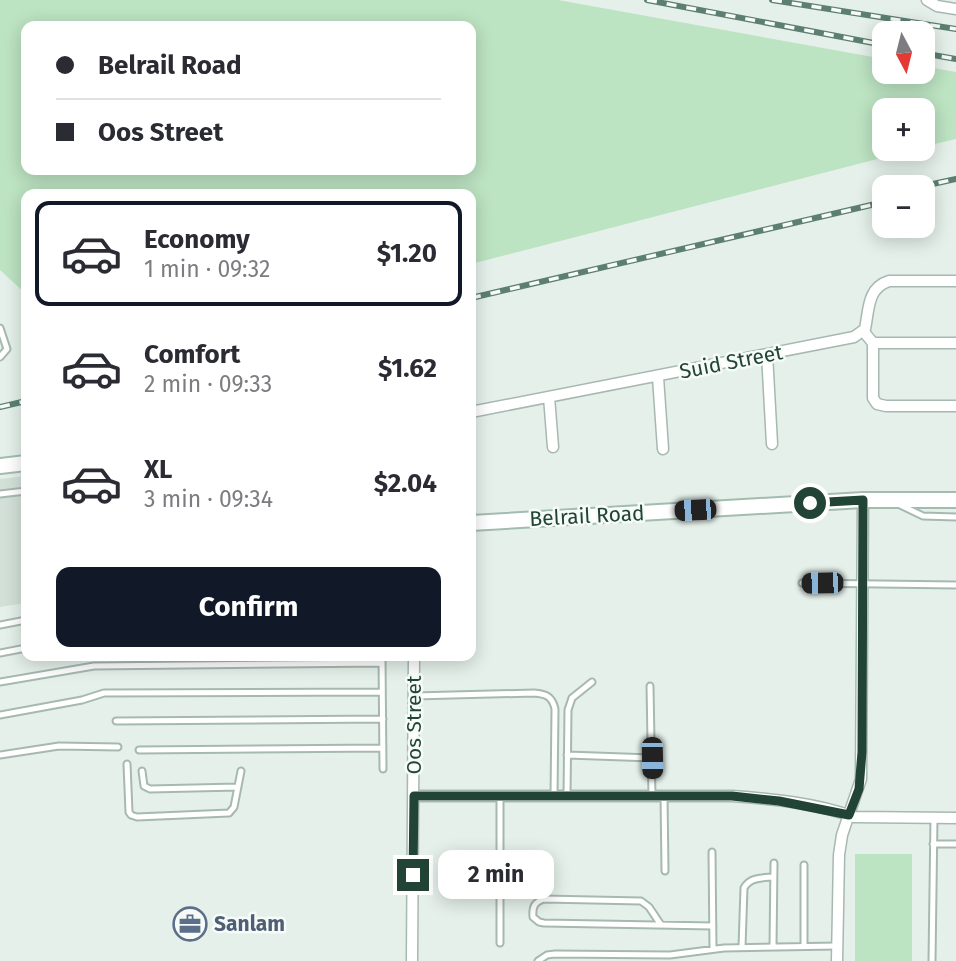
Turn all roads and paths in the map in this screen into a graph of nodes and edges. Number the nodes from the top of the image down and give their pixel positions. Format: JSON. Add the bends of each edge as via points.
{"nodes":[{"id":1,"x":929,"y":1,"type":"edge"},
{"id":2,"x":956,"y":9,"type":"edge"},
{"id":3,"x":956,"y":281,"type":"edge"},
{"id":4,"x":0,"y":328,"type":"edge"},
{"id":5,"x":864,"y":332,"type":"junction"},
{"id":6,"x":873,"y":342,"type":"junction"},
{"id":7,"x":956,"y":344,"type":"edge"},
{"id":8,"x":766,"y":355,"type":"junction"},
{"id":9,"x":0,"y":357,"type":"edge"},
{"id":10,"x":658,"y":377,"type":"junction"},
{"id":11,"x":549,"y":397,"type":"junction"},
{"id":12,"x":956,"y":406,"type":"edge"},
{"id":13,"x":476,"y":411,"type":"edge"},
{"id":14,"x":772,"y":444,"type":"dead end"},
{"id":15,"x":553,"y":447,"type":"dead end"},
{"id":16,"x":663,"y":449,"type":"dead end"},
{"id":17,"x":21,"y":464,"type":"edge"},
{"id":18,"x":0,"y":466,"type":"edge"},
{"id":19,"x":21,"y":492,"type":"edge"},
{"id":20,"x":0,"y":494,"type":"edge"},
{"id":21,"x":863,"y":500,"type":"junction"},
{"id":22,"x":890,"y":500,"type":"junction"},
{"id":23,"x":956,"y":500,"type":"edge"},
{"id":24,"x":956,"y":517,"type":"edge"},
{"id":25,"x":476,"y":523,"type":"edge"},
{"id":26,"x":802,"y":583,"type":"dead end"},
{"id":27,"x":861,"y":583,"type":"junction"},
{"id":28,"x":956,"y":585,"type":"edge"},
{"id":29,"x":21,"y":621,"type":"edge"},
{"id":30,"x":0,"y":625,"type":"edge"},
{"id":31,"x":21,"y":649,"type":"edge"},
{"id":32,"x":0,"y":653,"type":"edge"},
{"id":33,"x":334,"y":661,"type":"edge"},
{"id":34,"x":382,"y":661,"type":"edge"},
{"id":35,"x":414,"y":661,"type":"edge"},
{"id":36,"x":0,"y":682,"type":"edge"},
{"id":37,"x":592,"y":682,"type":"dead end"},
{"id":38,"x":650,"y":686,"type":"dead end"},
{"id":39,"x":382,"y":691,"type":"junction"},
{"id":40,"x":414,"y":696,"type":"junction"},
{"id":41,"x":0,"y":715,"type":"edge"},
{"id":42,"x":383,"y":719,"type":"junction"},
{"id":43,"x":116,"y":721,"type":"dead end"},
{"id":44,"x":118,"y":747,"type":"dead end"},
{"id":45,"x":383,"y":748,"type":"junction"},
{"id":46,"x":139,"y":750,"type":"dead end"},
{"id":47,"x":0,"y":755,"type":"edge"},
{"id":48,"x":567,"y":755,"type":"junction"},
{"id":49,"x":652,"y":758,"type":"junction"},
{"id":50,"x":127,"y":764,"type":"dead end"},
{"id":51,"x":383,"y":769,"type":"dead end"},
{"id":52,"x":142,"y":771,"type":"dead end"},
{"id":53,"x":241,"y":771,"type":"dead end"},
{"id":54,"x":238,"y":787,"type":"junction"},
{"id":55,"x":414,"y":796,"type":"junction"},
{"id":56,"x":500,"y":796,"type":"junction"},
{"id":57,"x":554,"y":796,"type":"junction"},
{"id":58,"x":567,"y":796,"type":"junction"},
{"id":59,"x":652,"y":796,"type":"junction"},
{"id":60,"x":664,"y":796,"type":"junction"},
{"id":61,"x":849,"y":815,"type":"junction"},
{"id":62,"x":934,"y":818,"type":"junction"},
{"id":63,"x":956,"y":818,"type":"edge"},
{"id":64,"x":933,"y":844,"type":"junction"},
{"id":65,"x":956,"y":844,"type":"edge"},
{"id":66,"x":712,"y":852,"type":"dead end"},
{"id":67,"x":774,"y":863,"type":"dead end"},
{"id":68,"x":804,"y":866,"type":"dead end"},
{"id":69,"x":665,"y":871,"type":"dead end"},
{"id":70,"x":774,"y":877,"type":"junction"},
{"id":71,"x":662,"y":925,"type":"junction"},
{"id":72,"x":713,"y":926,"type":"junction"},
{"id":73,"x":500,"y":943,"type":"dead end"},
{"id":74,"x":804,"y":946,"type":"junction"},
{"id":75,"x":838,"y":946,"type":"junction"},
{"id":76,"x":742,"y":947,"type":"junction"},
{"id":77,"x":773,"y":947,"type":"junction"},
{"id":78,"x":713,"y":949,"type":"junction"},
{"id":79,"x":412,"y":961,"type":"edge"},
{"id":80,"x":538,"y":961,"type":"edge"},
{"id":81,"x":837,"y":961,"type":"edge"},
{"id":82,"x":932,"y":961,"type":"edge"}],
"edges":[{"from":1,"to":2,"type":"street"},
{"from":3,"to":5,"type":"street","via":[[889,281],[880,285],[871,298]]},
{"from":4,"to":9,"type":"lane","via":[[7,349]]},
{"from":5,"to":6,"type":"street"},
{"from":5,"to":8,"type":"street","name":"Suid Street"},
{"from":6,"to":7,"type":"street"},
{"from":6,"to":12,"type":"street","via":[[873,398],[877,404]]},
{"from":8,"to":10,"type":"street","name":"Suid Street"},
{"from":8,"to":14,"type":"street"},
{"from":10,"to":11,"type":"street","name":"Suid Street"},
{"from":10,"to":16,"type":"street"},
{"from":11,"to":13,"type":"street","name":"Suid Street"},
{"from":11,"to":15,"type":"street"},
{"from":17,"to":18,"type":"street"},
{"from":19,"to":20,"type":"lane"},
{"from":21,"to":22,"type":"street","name":"Belrail Road"},
{"from":21,"to":25,"type":"street","name":"Belrail Road"},
{"from":21,"to":27,"type":"street"},
{"from":22,"to":23,"type":"street","name":"Belrail Road"},
{"from":22,"to":24,"type":"lane","via":[[923,516]]},
{"from":26,"to":27,"type":"lane"},
{"from":27,"to":28,"type":"lane"},
{"from":27,"to":61,"type":"street","via":[[862,766]]},
{"from":29,"to":30,"type":"lane"},
{"from":31,"to":32,"type":"lane"},
{"from":33,"to":36,"type":"lane","via":[[94,666]]},
{"from":34,"to":39,"type":"lane"},
{"from":35,"to":40,"type":"street","name":"Oos Street"},
{"from":37,"to":48,"type":"lane","via":[[569,704]]},
{"from":38,"to":49,"type":"lane"},
{"from":39,"to":41,"type":"lane","via":[[104,693]]},
{"from":39,"to":42,"type":"lane"},
{"from":40,"to":55,"type":"street","name":"Oos Street"},
{"from":40,"to":57,"type":"lane","via":[[548,695],[555,709]]},
{"from":42,"to":43,"type":"lane"},
{"from":42,"to":45,"type":"lane"},
{"from":44,"to":47,"type":"lane","via":[[59,747]]},
{"from":45,"to":46,"type":"lane"},
{"from":45,"to":51,"type":"lane"},
{"from":48,"to":49,"type":"lane"},
{"from":48,"to":58,"type":"lane"},
{"from":49,"to":59,"type":"lane"},
{"from":50,"to":54,"type":"lane","via":[[129,812],[134,816],[229,813]]},
{"from":52,"to":54,"type":"lane","via":[[144,786],[149,789]]},
{"from":53,"to":54,"type":"lane"},
{"from":55,"to":56,"type":"street"},
{"from":55,"to":79,"type":"street","name":"Oos Street"},
{"from":56,"to":57,"type":"street"},
{"from":56,"to":73,"type":"lane"},
{"from":57,"to":58,"type":"street"},
{"from":58,"to":59,"type":"street"},
{"from":59,"to":60,"type":"street"},
{"from":60,"to":61,"type":"street","via":[[757,798]]},
{"from":60,"to":69,"type":"lane"},
{"from":61,"to":62,"type":"street"},
{"from":61,"to":75,"type":"street","via":[[839,855]]},
{"from":62,"to":63,"type":"street"},
{"from":62,"to":64,"type":"lane"},
{"from":64,"to":65,"type":"lane"},
{"from":64,"to":82,"type":"lane"},
{"from":66,"to":72,"type":"lane"},
{"from":67,"to":70,"type":"lane"},
{"from":68,"to":74,"type":"lane"},
{"from":70,"to":76,"type":"lane","via":[[752,879],[744,888]]},
{"from":70,"to":77,"type":"lane"},
{"from":71,"to":71,"type":"lane","via":[[544,923],[533,917],[533,908],[544,900],[641,901]]},
{"from":71,"to":72,"type":"lane"},
{"from":72,"to":78,"type":"lane"},
{"from":74,"to":75,"type":"lane"},
{"from":74,"to":77,"type":"lane"},
{"from":75,"to":81,"type":"street"},
{"from":76,"to":77,"type":"lane"},
{"from":76,"to":78,"type":"lane"},
{"from":78,"to":80,"type":"lane","via":[[670,955],[555,954]]}]}
